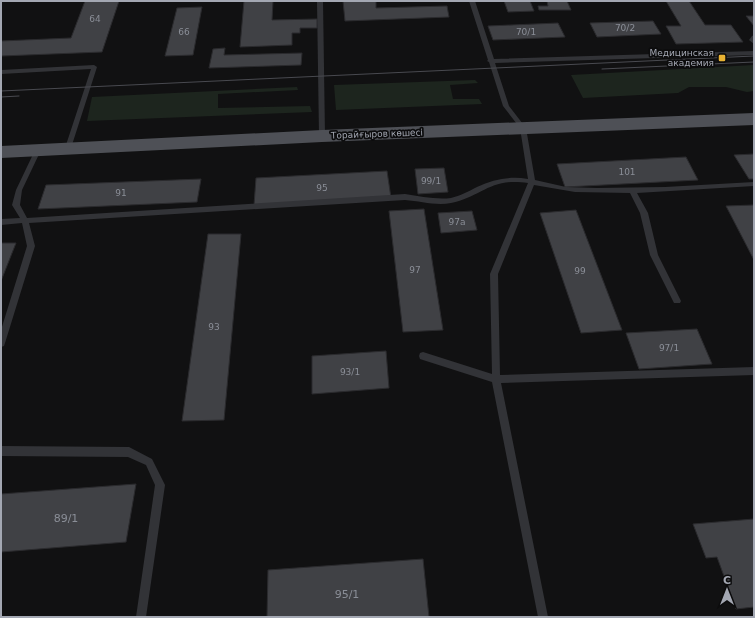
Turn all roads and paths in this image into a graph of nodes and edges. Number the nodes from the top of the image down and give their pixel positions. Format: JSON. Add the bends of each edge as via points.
{"nodes":[{"id":1,"x":320,"y":1,"type":"edge"},
{"id":2,"x":472,"y":1,"type":"edge"},
{"id":3,"x":754,"y":38,"type":"edge"},
{"id":4,"x":754,"y":42,"type":"edge"},
{"id":5,"x":754,"y":53,"type":"edge"},
{"id":6,"x":490,"y":61,"type":"junction"},
{"id":7,"x":1,"y":72,"type":"edge"},
{"id":8,"x":754,"y":119,"type":"edge"},
{"id":9,"x":523,"y":128,"type":"junction"},
{"id":10,"x":322,"y":136,"type":"junction"},
{"id":11,"x":68,"y":148,"type":"junction"},
{"id":12,"x":38,"y":150,"type":"junction"},
{"id":13,"x":1,"y":152,"type":"edge"},
{"id":14,"x":532,"y":181,"type":"junction"},
{"id":15,"x":754,"y":184,"type":"edge"},
{"id":16,"x":632,"y":190,"type":"junction"},
{"id":17,"x":25,"y":221,"type":"junction"},
{"id":18,"x":1,"y":222,"type":"edge"},
{"id":19,"x":677,"y":301,"type":"dead end"},
{"id":20,"x":1,"y":343,"type":"edge"},
{"id":21,"x":423,"y":356,"type":"dead end"},
{"id":22,"x":754,"y":371,"type":"edge"},
{"id":23,"x":496,"y":379,"type":"junction"},
{"id":24,"x":1,"y":451,"type":"edge"},
{"id":25,"x":141,"y":617,"type":"edge"},
{"id":26,"x":543,"y":617,"type":"edge"}],
"edges":[{"from":1,"to":10,"type":"lane"},
{"from":2,"to":6,"type":"lane"},
{"from":3,"to":4,"type":"lane"},
{"from":5,"to":6,"type":"lane"},
{"from":6,"to":9,"type":"lane","via":[[506,106]]},
{"from":7,"to":11,"type":"lane","via":[[94,67]]},
{"from":8,"to":9,"type":"main road","name":"Торайғыров көшесі"},
{"from":9,"to":10,"type":"main road","name":"Торайғыров көшесі"},
{"from":9,"to":14,"type":"lane"},
{"from":10,"to":11,"type":"main road","name":"Торайғыров көшесі"},
{"from":11,"to":12,"type":"main road","name":"Торайғыров көшесі"},
{"from":12,"to":13,"type":"main road","name":"Торайғыров көшесі"},
{"from":12,"to":17,"type":"lane","via":[[19,190],[16,205]]},
{"from":14,"to":16,"type":"lane","via":[[574,190]]},
{"from":14,"to":17,"type":"lane","via":[[503,180],[444,202],[405,197],[40,218]]},
{"from":14,"to":23,"type":"lane","via":[[494,274]]},
{"from":15,"to":16,"type":"lane"},
{"from":16,"to":19,"type":"lane","via":[[644,213],[654,255]]},
{"from":17,"to":18,"type":"lane"},
{"from":17,"to":20,"type":"lane","via":[[31,246]]},
{"from":21,"to":23,"type":"lane"},
{"from":22,"to":23,"type":"lane"},
{"from":23,"to":26,"type":"lane"},
{"from":24,"to":25,"type":"lane","via":[[129,452],[149,462],[160,485]]}]}
